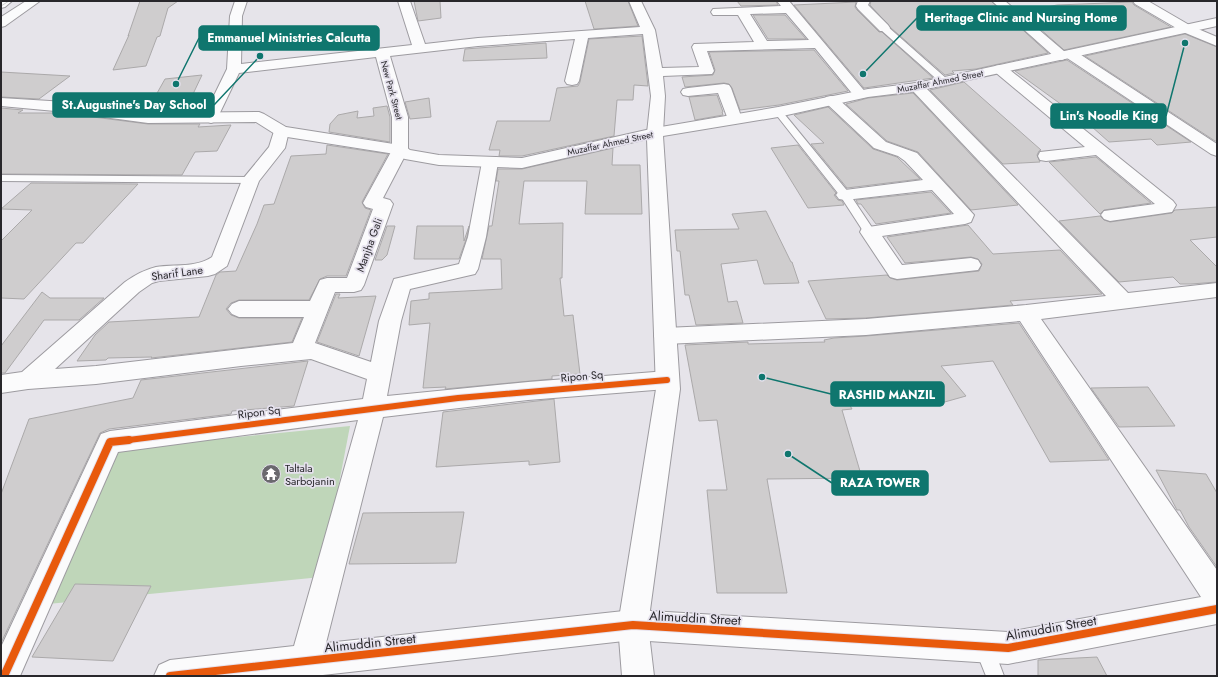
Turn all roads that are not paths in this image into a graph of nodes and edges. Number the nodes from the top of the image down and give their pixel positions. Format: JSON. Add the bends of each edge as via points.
{"nodes":[{"id":1,"x":6,"y":1,"type":"edge"},
{"id":2,"x":34,"y":1,"type":"edge"},
{"id":3,"x":240,"y":1,"type":"edge"},
{"id":4,"x":404,"y":1,"type":"edge"},
{"id":5,"x":635,"y":1,"type":"edge"},
{"id":6,"x":864,"y":1,"type":"edge"},
{"id":7,"x":998,"y":1,"type":"edge"},
{"id":8,"x":1140,"y":1,"type":"edge"},
{"id":9,"x":1,"y":4,"type":"edge"},
{"id":10,"x":787,"y":5,"type":"edge"},
{"id":11,"x":742,"y":11,"type":"junction"},
{"id":12,"x":717,"y":12,"type":"dead end"},
{"id":13,"x":1217,"y":22,"type":"edge"},
{"id":14,"x":1,"y":23,"type":"edge"},
{"id":15,"x":884,"y":28,"type":"joint"},
{"id":16,"x":1187,"y":29,"type":"junction"},
{"id":17,"x":649,"y":30,"type":"junction"},
{"id":18,"x":582,"y":35,"type":"junction"},
{"id":19,"x":1217,"y":42,"type":"edge"},
{"id":20,"x":819,"y":44,"type":"junction"},
{"id":21,"x":763,"y":46,"type":"junction"},
{"id":22,"x":420,"y":48,"type":"junction"},
{"id":23,"x":382,"y":54,"type":"junction"},
{"id":24,"x":1066,"y":56,"type":"junction"},
{"id":25,"x":234,"y":69,"type":"junction"},
{"id":26,"x":1000,"y":70,"type":"junction"},
{"id":27,"x":655,"y":72,"type":"junction"},
{"id":28,"x":572,"y":81,"type":"dead end"},
{"id":29,"x":944,"y":81,"type":"junction"},
{"id":30,"x":917,"y":87,"type":"junction"},
{"id":31,"x":688,"y":92,"type":"dead end"},
{"id":32,"x":860,"y":94,"type":"junction"},
{"id":33,"x":831,"y":100,"type":"junction"},
{"id":34,"x":1,"y":102,"type":"edge"},
{"id":35,"x":778,"y":112,"type":"junction"},
{"id":36,"x":211,"y":118,"type":"junction"},
{"id":37,"x":734,"y":119,"type":"junction"},
{"id":38,"x":281,"y":130,"type":"junction"},
{"id":39,"x":655,"y":133,"type":"junction"},
{"id":40,"x":400,"y":150,"type":"junction"},
{"id":41,"x":1100,"y":150,"type":"junction"},
{"id":42,"x":1217,"y":151,"type":"edge"},
{"id":43,"x":1046,"y":156,"type":"dead end"},
{"id":44,"x":490,"y":162,"type":"junction"},
{"id":45,"x":1,"y":178,"type":"edge"},
{"id":46,"x":252,"y":180,"type":"junction"},
{"id":47,"x":937,"y":184,"type":"junction"},
{"id":48,"x":844,"y":195,"type":"junction"},
{"id":49,"x":1110,"y":215,"type":"dead end"},
{"id":50,"x":869,"y":232,"type":"junction"},
{"id":51,"x":971,"y":265,"type":"dead end"},
{"id":52,"x":1217,"y":290,"type":"edge"},
{"id":53,"x":1123,"y":302,"type":"junction"},
{"id":54,"x":318,"y":308,"type":"junction"},
{"id":55,"x":239,"y":310,"type":"dead end"},
{"id":56,"x":1026,"y":313,"type":"junction"},
{"id":57,"x":665,"y":336,"type":"junction"},
{"id":58,"x":301,"y":351,"type":"junction"},
{"id":59,"x":379,"y":374,"type":"junction"},
{"id":60,"x":28,"y":380,"type":"junction"},
{"id":61,"x":667,"y":380,"type":"junction"},
{"id":62,"x":1,"y":384,"type":"edge"},
{"id":63,"x":373,"y":408,"type":"junction"},
{"id":64,"x":1217,"y":595,"type":"edge"},
{"id":65,"x":1217,"y":609,"type":"edge"},
{"id":66,"x":633,"y":625,"type":"junction"},
{"id":67,"x":983,"y":646,"type":"junction"},
{"id":68,"x":304,"y":668,"type":"edge"},
{"id":69,"x":4,"y":676,"type":"edge"},
{"id":70,"x":170,"y":676,"type":"edge"},
{"id":71,"x":638,"y":676,"type":"edge"},
{"id":72,"x":995,"y":676,"type":"edge"}],
"edges":[{"from":1,"to":9,"type":"street"},
{"from":2,"to":14,"type":"street"},
{"from":3,"to":25,"type":"street","via":[[236,16]]},
{"from":4,"to":22,"type":"street"},
{"from":5,"to":17,"type":"street"},
{"from":6,"to":15,"type":"street","via":[[862,6]]},
{"from":7,"to":24,"type":"street"},
{"from":8,"to":16,"type":"street"},
{"from":10,"to":11,"type":"street"},
{"from":10,"to":20,"type":"street"},
{"from":11,"to":12,"type":"street"},
{"from":11,"to":21,"type":"street"},
{"from":13,"to":16,"type":"street","name":"Muzaffar Ahmed Street"},
{"from":15,"to":29,"type":"lane"},
{"from":16,"to":19,"type":"street"},
{"from":16,"to":24,"type":"street","name":"Muzaffar Ahmed Street"},
{"from":17,"to":18,"type":"street"},
{"from":17,"to":27,"type":"street"},
{"from":18,"to":22,"type":"street"},
{"from":18,"to":28,"type":"street"},
{"from":20,"to":21,"type":"street"},
{"from":20,"to":32,"type":"street"},
{"from":21,"to":27,"type":"street","via":[[699,47],[707,71]]},
{"from":22,"to":23,"type":"street"},
{"from":23,"to":25,"type":"street"},
{"from":23,"to":40,"type":"street","name":"New Park Street","via":[[400,117]]},
{"from":24,"to":26,"type":"street","name":"Muzaffar Ahmed Street"},
{"from":24,"to":42,"type":"street"},
{"from":25,"to":36,"type":"street"},
{"from":26,"to":29,"type":"street","name":"Muzaffar Ahmed Street"},
{"from":26,"to":41,"type":"street"},
{"from":27,"to":39,"type":"street","via":[[658,96]]},
{"from":29,"to":30,"type":"street","name":"Muzaffar Ahmed Street"},
{"from":30,"to":32,"type":"street","name":"Muzaffar Ahmed Street"},
{"from":30,"to":53,"type":"street"},
{"from":31,"to":37,"type":"street","via":[[724,88]]},
{"from":32,"to":33,"type":"street","name":"Muzaffar Ahmed Street"},
{"from":33,"to":35,"type":"street","name":"Muzaffar Ahmed Street"},
{"from":33,"to":47,"type":"street","via":[[880,145],[911,157]]},
{"from":34,"to":36,"type":"street","name":"Muzaffar Ahmed Street","via":[[66,107],[148,118]]},
{"from":35,"to":37,"type":"street","name":"Muzaffar Ahmed Street"},
{"from":35,"to":48,"type":"lane"},
{"from":36,"to":38,"type":"street","name":"Muzaffar Ahmed Street","via":[[260,117]]},
{"from":37,"to":39,"type":"street","name":"Muzaffar Ahmed Street"},
{"from":38,"to":40,"type":"street","name":"Muzaffar Ahmed Street"},
{"from":38,"to":46,"type":"street","name":"Sharif Lane","via":[[277,148]]},
{"from":39,"to":44,"type":"street","name":"Muzaffar Ahmed Street","via":[[522,163]]},
{"from":39,"to":57,"type":"street"},
{"from":40,"to":44,"type":"street","name":"Muzaffar Ahmed Street","via":[[405,154],[439,160]]},
{"from":40,"to":54,"type":"street","name":"Manjha Gali","via":[[372,203],[384,204],[354,285],[327,285]]},
{"from":41,"to":43,"type":"street"},
{"from":41,"to":49,"type":"street","via":[[1166,206]]},
{"from":44,"to":59,"type":"street","via":[[477,237],[468,269],[401,284]]},
{"from":45,"to":46,"type":"lane"},
{"from":46,"to":60,"type":"street","name":"Sharif Lane","via":[[220,261],[208,269],[157,274],[132,286]]},
{"from":47,"to":48,"type":"street"},
{"from":47,"to":50,"type":"street","via":[[965,218]]},
{"from":48,"to":50,"type":"lane"},
{"from":50,"to":51,"type":"street","via":[[898,272]]},
{"from":52,"to":53,"type":"street"},
{"from":53,"to":56,"type":"street"},
{"from":54,"to":55,"type":"street"},
{"from":54,"to":58,"type":"street","name":"Manjha Gali"},
{"from":56,"to":57,"type":"street","via":[[866,327]]},
{"from":56,"to":64,"type":"street"},
{"from":57,"to":61,"type":"street"},
{"from":58,"to":59,"type":"street","via":[[312,350]]},
{"from":58,"to":60,"type":"street","via":[[96,375]]},
{"from":59,"to":63,"type":"street"},
{"from":60,"to":62,"type":"street"},
{"from":61,"to":63,"type":"street","name":"Ripon Sq","via":[[596,384]]},
{"from":61,"to":66,"type":"street","via":[[668,389]]},
{"from":63,"to":68,"type":"street"},
{"from":63,"to":69,"type":"street","name":"Ripon Sq","via":[[110,442]]},
{"from":65,"to":67,"type":"street","name":"Alimuddin Street","via":[[1008,648]]},
{"from":66,"to":67,"type":"street","name":"Alimuddin Street"},
{"from":66,"to":68,"type":"street","name":"Alimuddin Street"},
{"from":66,"to":71,"type":"street"},
{"from":67,"to":72,"type":"lane"},
{"from":68,"to":70,"type":"street","name":"Alimuddin Street"}]}
